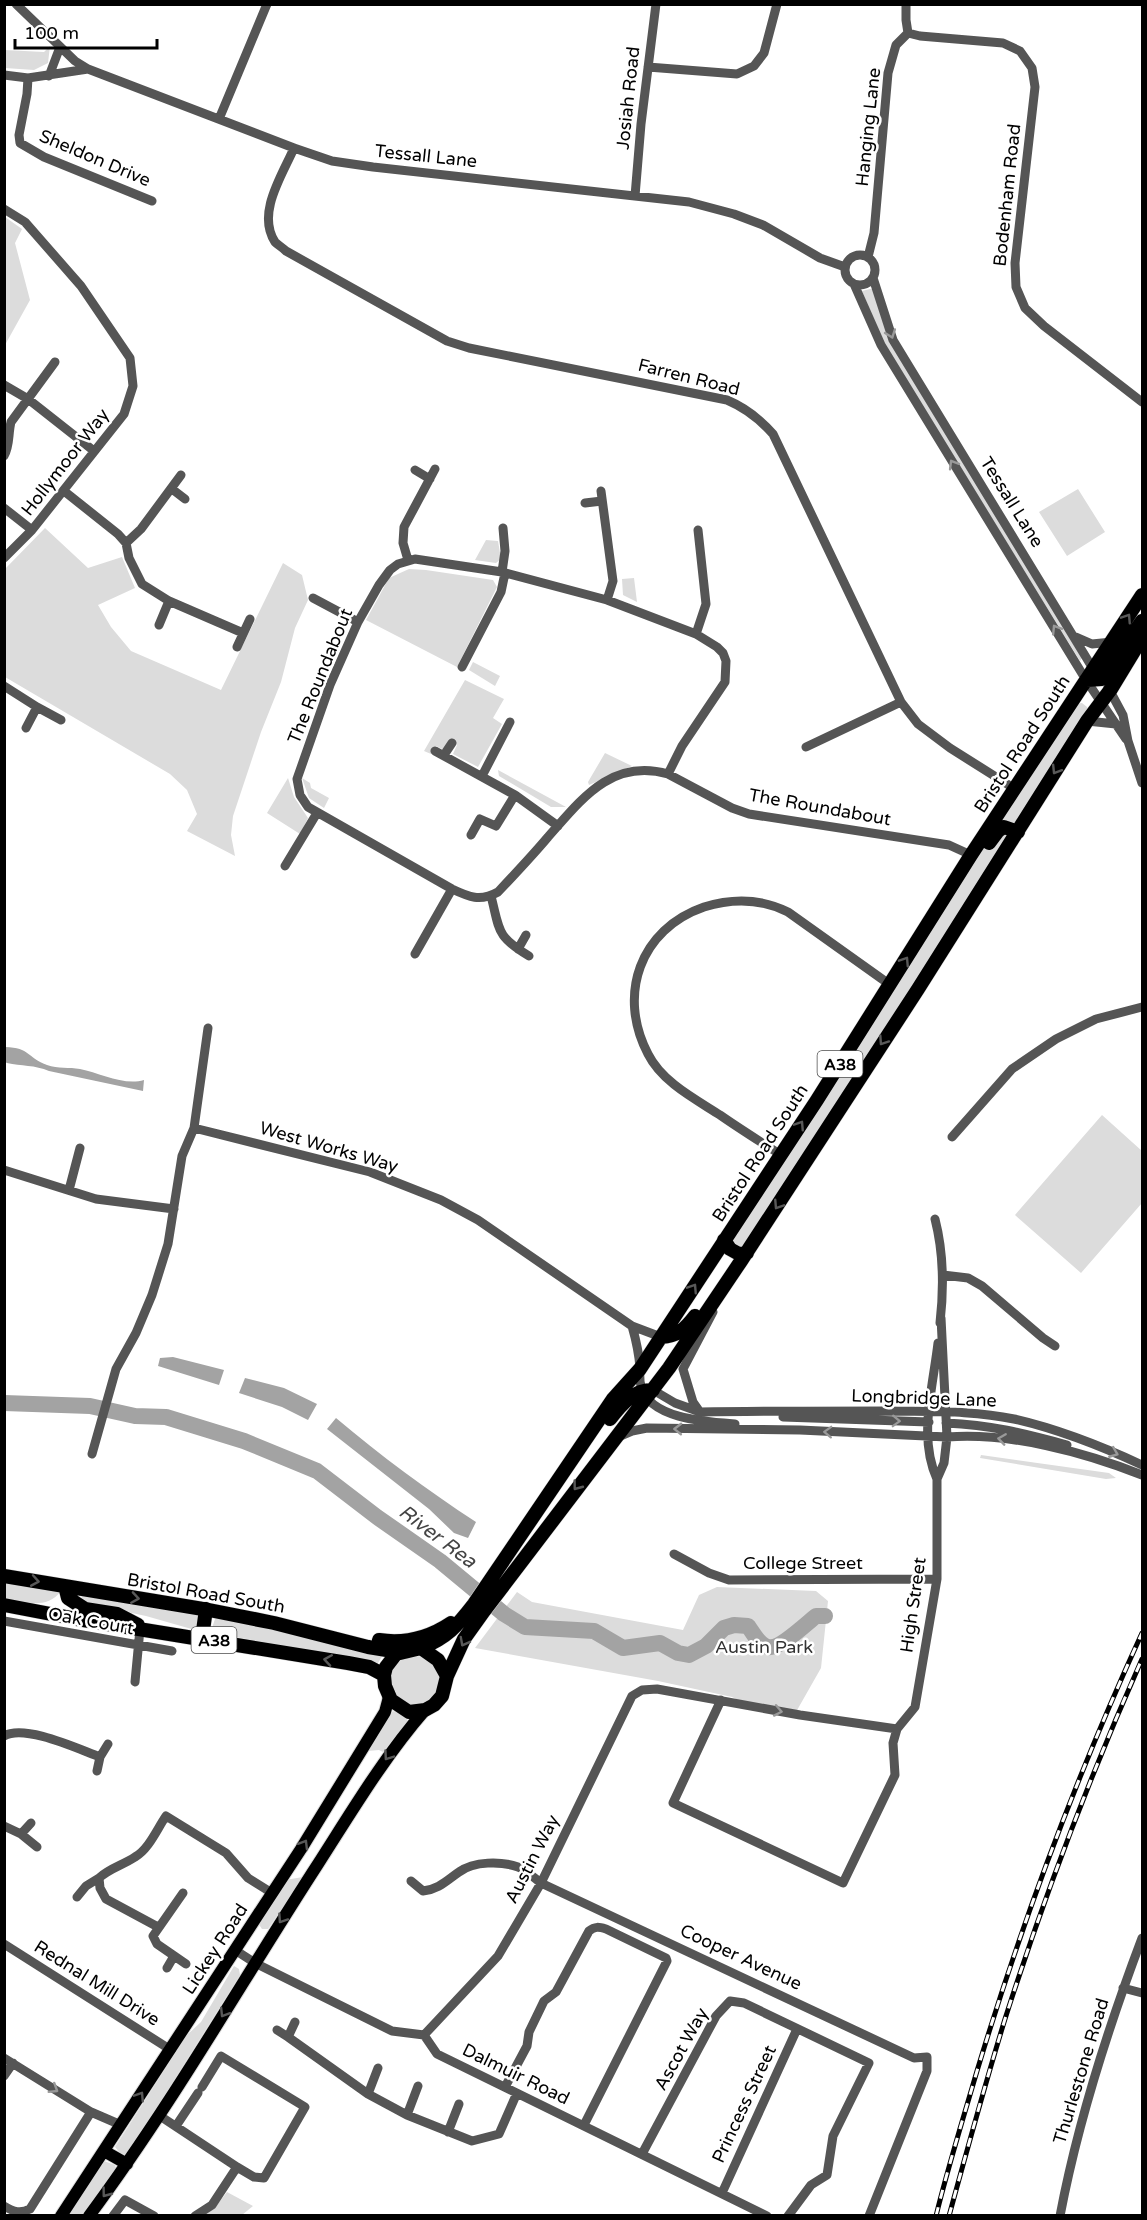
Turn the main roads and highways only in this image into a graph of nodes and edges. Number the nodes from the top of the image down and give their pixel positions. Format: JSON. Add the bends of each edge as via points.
{"nodes":[{"id":1,"x":1143,"y":595,"type":"edge"},
{"id":2,"x":1143,"y":621,"type":"edge"},
{"id":3,"x":1143,"y":639,"type":"edge"},
{"id":4,"x":1098,"y":680,"type":"junction"},
{"id":5,"x":1018,"y":832,"type":"junction"},
{"id":6,"x":971,"y":855,"type":"junction"},
{"id":7,"x":724,"y":1240,"type":"junction"},
{"id":8,"x":747,"y":1253,"type":"junction"},
{"id":9,"x":728,"y":1281,"type":"junction"},
{"id":10,"x":661,"y":1337,"type":"junction"},
{"id":11,"x":647,"y":1392,"type":"junction"},
{"id":12,"x":561,"y":1476,"type":"junction"},
{"id":13,"x":4,"y":1576,"type":"edge"},
{"id":14,"x":500,"y":1579,"type":"junction"},
{"id":15,"x":70,"y":1591,"type":"junction"},
{"id":16,"x":4,"y":1605,"type":"edge"},
{"id":17,"x":206,"y":1609,"type":"junction"},
{"id":18,"x":476,"y":1609,"type":"junction"},
{"id":19,"x":42,"y":1613,"type":"junction"},
{"id":20,"x":144,"y":1630,"type":"junction"},
{"id":21,"x":329,"y":1637,"type":"junction"},
{"id":22,"x":202,"y":1638,"type":"junction"},
{"id":23,"x":421,"y":1648,"type":"junction"},
{"id":24,"x":399,"y":1652,"type":"junction"},
{"id":25,"x":384,"y":1676,"type":"junction"},
{"id":26,"x":447,"y":1676,"type":"junction"},
{"id":27,"x":389,"y":1697,"type":"junction"},
{"id":28,"x":425,"y":1710,"type":"junction"},
{"id":29,"x":104,"y":2151,"type":"junction"},
{"id":30,"x":127,"y":2164,"type":"junction"},
{"id":31,"x":61,"y":2216,"type":"edge"},
{"id":32,"x":89,"y":2216,"type":"edge"}],
"edges":[{"from":4,"to":1,"type":"highway","name":"Bristol Road South","number":"A38","one_way":true,"via":[[1112,642]]},
{"from":2,"to":4,"type":"highway"},
{"from":3,"to":4,"type":"highway","name":"Bristol Road South","number":"A38"},
{"from":4,"to":5,"type":"highway","name":"Bristol Road South","number":"A38","one_way":true,"via":[[1101,701]]},
{"from":4,"to":6,"type":"highway","name":"Bristol Road South","number":"A38","via":[[1015,789]]},
{"from":5,"to":6,"type":"highway","via":[[1004,826],[983,852]]},
{"from":5,"to":8,"type":"highway","name":"Bristol Road South","number":"A38","one_way":true},
{"from":7,"to":6,"type":"highway","name":"Bristol Road South","number":"A38","one_way":true},
{"from":7,"to":8,"type":"highway","via":[[730,1249]]},
{"from":10,"to":7,"type":"highway","name":"Bristol Road South","number":"A38","one_way":true},
{"from":8,"to":9,"type":"highway","name":"Bristol Road South","number":"A38"},
{"from":9,"to":10,"type":"highway","via":[[715,1289],[686,1328],[673,1336]]},
{"from":9,"to":11,"type":"highway","name":"Bristol Road South","number":"A38"},
{"from":10,"to":12,"type":"highway","name":"Bristol Road South","number":"A38"},
{"from":11,"to":12,"type":"highway","via":[[620,1406],[576,1463]]},
{"from":11,"to":14,"type":"highway","name":"Bristol Road South","number":"A38","one_way":true},
{"from":12,"to":14,"type":"highway","name":"Bristol Road South","number":"A38"},
{"from":13,"to":15,"type":"highway","name":"Bristol Road South","number":"A38","one_way":true},
{"from":14,"to":18,"type":"highway","name":"Bristol Road South","number":"A38"},
{"from":15,"to":17,"type":"highway","name":"Bristol Road South","number":"A38","one_way":true},
{"from":15,"to":19,"type":"highway"},
{"from":15,"to":20,"type":"highway","via":[[85,1609],[117,1614]]},
{"from":16,"to":19,"type":"highway","number":"A38"},
{"from":17,"to":21,"type":"highway","name":"Bristol Road South","number":"A38"},
{"from":17,"to":22,"type":"highway"},
{"from":18,"to":21,"type":"highway","via":[[423,1637],[403,1641]]},
{"from":18,"to":23,"type":"highway","name":"Bristol Road South","number":"A38","via":[[453,1631]]},
{"from":18,"to":26,"type":"highway","name":"Bristol Road South","number":"A38","one_way":true},
{"from":19,"to":20,"type":"highway","number":"A38"},
{"from":20,"to":22,"type":"highway","number":"A38"},
{"from":21,"to":24,"type":"highway","name":"Bristol Road South","number":"A38"},
{"from":25,"to":22,"type":"highway","number":"A38","one_way":true,"via":[[369,1667]]},
{"from":23,"to":24,"type":"highway"},
{"from":23,"to":26,"type":"highway","via":[[438,1660]]},
{"from":24,"to":25,"type":"highway","via":[[386,1667]]},
{"from":25,"to":27,"type":"highway"},
{"from":26,"to":28,"type":"highway","via":[[442,1696]]},
{"from":27,"to":28,"type":"highway","via":[[409,1712]]},
{"from":29,"to":27,"type":"main road","name":"Lickey Road","one_way":true,"via":[[272,1893],[385,1712]]},
{"from":28,"to":30,"type":"main road","one_way":true,"via":[[384,1762]]},
{"from":29,"to":30,"type":"main road"},
{"from":29,"to":31,"type":"main road","name":"Lickey Road"},
{"from":30,"to":32,"type":"main road","one_way":true}]}
